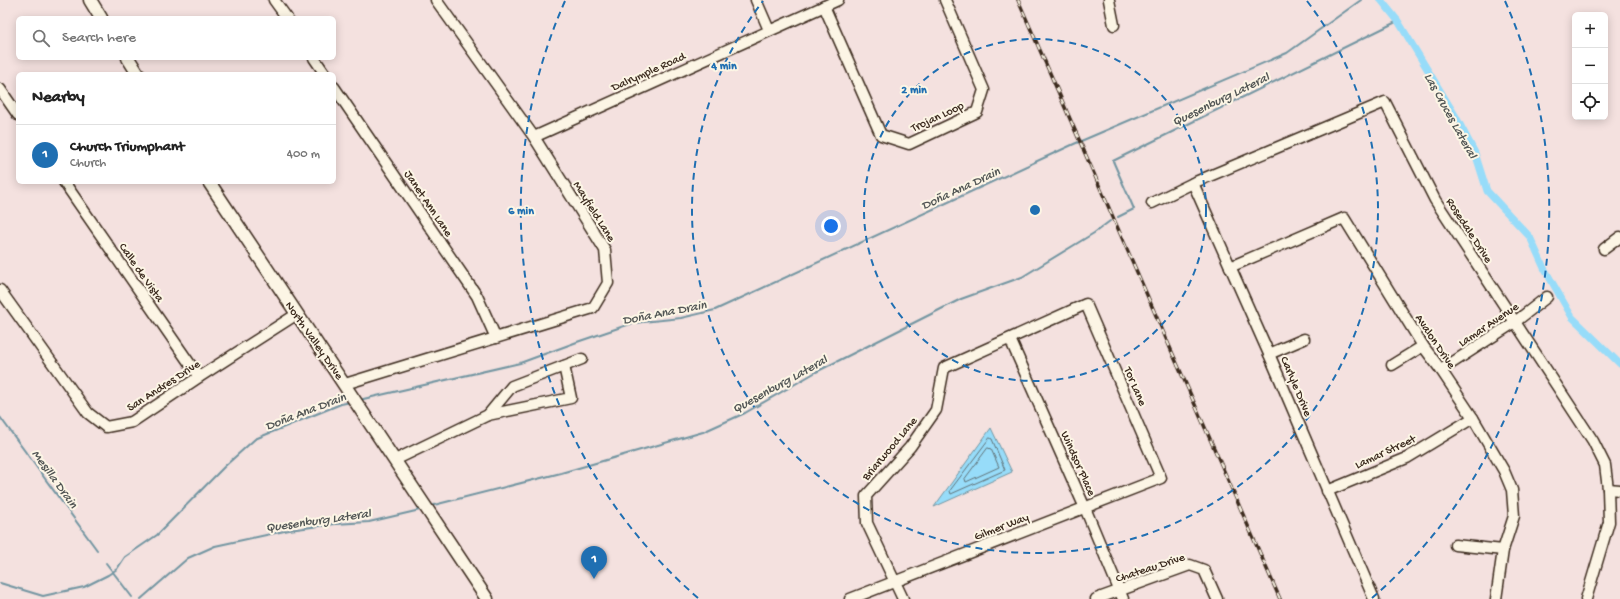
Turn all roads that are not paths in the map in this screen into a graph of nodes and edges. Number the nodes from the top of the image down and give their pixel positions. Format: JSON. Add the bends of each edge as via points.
{"nodes":[{"id":1,"x":90,"y":0,"type":"edge"},
{"id":2,"x":274,"y":0,"type":"edge"},
{"id":3,"x":436,"y":0,"type":"edge"},
{"id":4,"x":756,"y":0,"type":"edge"},
{"id":5,"x":838,"y":0,"type":"edge"},
{"id":6,"x":945,"y":0,"type":"edge"},
{"id":7,"x":1109,"y":0,"type":"edge"},
{"id":8,"x":824,"y":6,"type":"junction"},
{"id":9,"x":100,"y":16,"type":"edge"},
{"id":10,"x":285,"y":16,"type":"edge"},
{"id":11,"x":1114,"y":25,"type":"dead end"},
{"id":12,"x":769,"y":30,"type":"junction"},
{"id":13,"x":129,"y":60,"type":"edge"},
{"id":14,"x":315,"y":60,"type":"edge"},
{"id":15,"x":137,"y":72,"type":"edge"},
{"id":16,"x":324,"y":72,"type":"edge"},
{"id":17,"x":0,"y":89,"type":"edge"},
{"id":18,"x":336,"y":90,"type":"edge"},
{"id":19,"x":16,"y":112,"type":"edge"},
{"id":20,"x":534,"y":137,"type":"junction"},
{"id":21,"x":1193,"y":183,"type":"junction"},
{"id":22,"x":65,"y":184,"type":"edge"},
{"id":23,"x":211,"y":184,"type":"edge"},
{"id":24,"x":1152,"y":203,"type":"dead end"},
{"id":25,"x":1620,"y":237,"type":"edge"},
{"id":26,"x":1604,"y":249,"type":"dead end"},
{"id":27,"x":1230,"y":267,"type":"junction"},
{"id":28,"x":0,"y":290,"type":"edge"},
{"id":29,"x":1547,"y":297,"type":"dead end"},
{"id":30,"x":1086,"y":304,"type":"joint"},
{"id":31,"x":297,"y":314,"type":"junction"},
{"id":32,"x":1515,"y":322,"type":"junction"},
{"id":33,"x":496,"y":338,"type":"junction"},
{"id":34,"x":1304,"y":338,"type":"dead end"},
{"id":35,"x":1010,"y":339,"type":"junction"},
{"id":36,"x":1423,"y":346,"type":"junction"},
{"id":37,"x":1269,"y":354,"type":"junction"},
{"id":38,"x":582,"y":359,"type":"dead end"},
{"id":39,"x":1392,"y":365,"type":"dead end"},
{"id":40,"x":564,"y":366,"type":"junction"},
{"id":41,"x":1441,"y":370,"type":"junction"},
{"id":42,"x":198,"y":377,"type":"junction"},
{"id":43,"x":348,"y":387,"type":"junction"},
{"id":44,"x":488,"y":415,"type":"junction"},
{"id":45,"x":1473,"y":418,"type":"junction"},
{"id":46,"x":395,"y":460,"type":"junction"},
{"id":47,"x":1162,"y":478,"type":"joint"},
{"id":48,"x":1608,"y":489,"type":"junction"},
{"id":49,"x":1620,"y":490,"type":"edge"},
{"id":50,"x":1327,"y":491,"type":"junction"},
{"id":51,"x":1085,"y":508,"type":"junction"},
{"id":52,"x":1455,"y":546,"type":"dead end"},
{"id":53,"x":1503,"y":550,"type":"junction"},
{"id":54,"x":896,"y":581,"type":"junction"},
{"id":55,"x":1121,"y":595,"type":"edge"},
{"id":56,"x":487,"y":599,"type":"edge"},
{"id":57,"x":850,"y":599,"type":"edge"},
{"id":58,"x":903,"y":599,"type":"edge"},
{"id":59,"x":1096,"y":599,"type":"edge"},
{"id":60,"x":1217,"y":599,"type":"edge"},
{"id":61,"x":1374,"y":599,"type":"edge"},
{"id":62,"x":1496,"y":599,"type":"edge"},
{"id":63,"x":1586,"y":599,"type":"edge"}],
"edges":[{"from":1,"to":9,"type":"main road"},
{"from":2,"to":10,"type":"street"},
{"from":3,"to":20,"type":"street","name":"Mayfield Lane"},
{"from":4,"to":12,"type":"street"},
{"from":5,"to":8,"type":"street","name":"Dalrymple Road"},
{"from":6,"to":8,"type":"street","name":"Trojan Loop","via":[[984,90],[977,112],[909,144],[881,135]]},
{"from":7,"to":11,"type":"street"},
{"from":8,"to":12,"type":"street","name":"Dalrymple Road"},
{"from":12,"to":20,"type":"street","name":"Dalrymple Road"},
{"from":13,"to":15,"type":"main road"},
{"from":14,"to":16,"type":"street"},
{"from":17,"to":19,"type":"street"},
{"from":18,"to":33,"type":"street","name":"Janet Ann Lane","via":[[477,296]]},
{"from":20,"to":33,"type":"street","name":"Mayfield Lane","via":[[605,250],[608,283],[593,308]]},
{"from":21,"to":24,"type":"street","name":"Rosedale Drive"},
{"from":21,"to":27,"type":"street","name":"Carlyle Drive"},
{"from":21,"to":32,"type":"street","name":"Rosedale Drive","via":[[1385,102],[1435,200]]},
{"from":22,"to":42,"type":"street","name":"Calle de Vista"},
{"from":23,"to":31,"type":"main road","name":"North Valley Drive"},
{"from":25,"to":26,"type":"street"},
{"from":27,"to":36,"type":"street","name":"Avalon Drive","via":[[1344,218]]},
{"from":27,"to":37,"type":"street","name":"Carlyle Drive"},
{"from":28,"to":42,"type":"street","name":"San Andres Drive","via":[[88,413],[106,427],[132,422]]},
{"from":29,"to":32,"type":"street","name":"Lamar Avenue"},
{"from":30,"to":35,"type":"street","name":"Briarwood Lane"},
{"from":30,"to":47,"type":"street","name":"Tor Lane"},
{"from":31,"to":42,"type":"street","name":"San Andres Drive"},
{"from":31,"to":43,"type":"main road","name":"North Valley Drive"},
{"from":32,"to":41,"type":"street","name":"Lamar Avenue"},
{"from":32,"to":48,"type":"street","name":"Rosedale Drive","via":[[1592,441],[1605,465]]},
{"from":33,"to":43,"type":"street","name":"Mayfield Lane"},
{"from":34,"to":37,"type":"street"},
{"from":35,"to":51,"type":"street","name":"Windsor Place"},
{"from":35,"to":54,"type":"street","name":"Briarwood Lane","via":[[944,368],[936,410],[910,447],[866,496],[867,522]]},
{"from":36,"to":39,"type":"street"},
{"from":36,"to":41,"type":"street","name":"Avalon Drive"},
{"from":37,"to":50,"type":"street","name":"Carlyle Drive"},
{"from":38,"to":40,"type":"street"},
{"from":40,"to":44,"type":"street","via":[[512,386]]},
{"from":40,"to":44,"type":"street","via":[[571,398]]},
{"from":41,"to":45,"type":"street","name":"Avalon Drive"},
{"from":43,"to":46,"type":"main road","name":"North Valley Drive"},
{"from":44,"to":46,"type":"street"},
{"from":45,"to":50,"type":"street","name":"Lamar Street","via":[[1407,458]]},
{"from":45,"to":53,"type":"street","name":"Avalon Drive","via":[[1504,471],[1512,490],[1514,516]]},
{"from":46,"to":56,"type":"main road","name":"North Valley Drive"},
{"from":47,"to":51,"type":"street","name":"Gilmer Way"},
{"from":48,"to":49,"type":"street"},
{"from":48,"to":63,"type":"street","name":"Rosedale Drive","via":[[1609,522]]},
{"from":50,"to":61,"type":"street","name":"Carlyle Drive"},
{"from":51,"to":54,"type":"street","name":"Gilmer Way"},
{"from":51,"to":55,"type":"street","name":"Windsor Place"},
{"from":52,"to":53,"type":"street"},
{"from":53,"to":62,"type":"street","name":"Avalon Drive"},
{"from":54,"to":57,"type":"street","name":"Gilmer Way"},
{"from":54,"to":58,"type":"street","name":"Briarwood Lane"},
{"from":55,"to":59,"type":"street","name":"Chateau Drive"},
{"from":55,"to":60,"type":"street","name":"Chateau Drive","via":[[1190,565],[1204,570]]}]}
